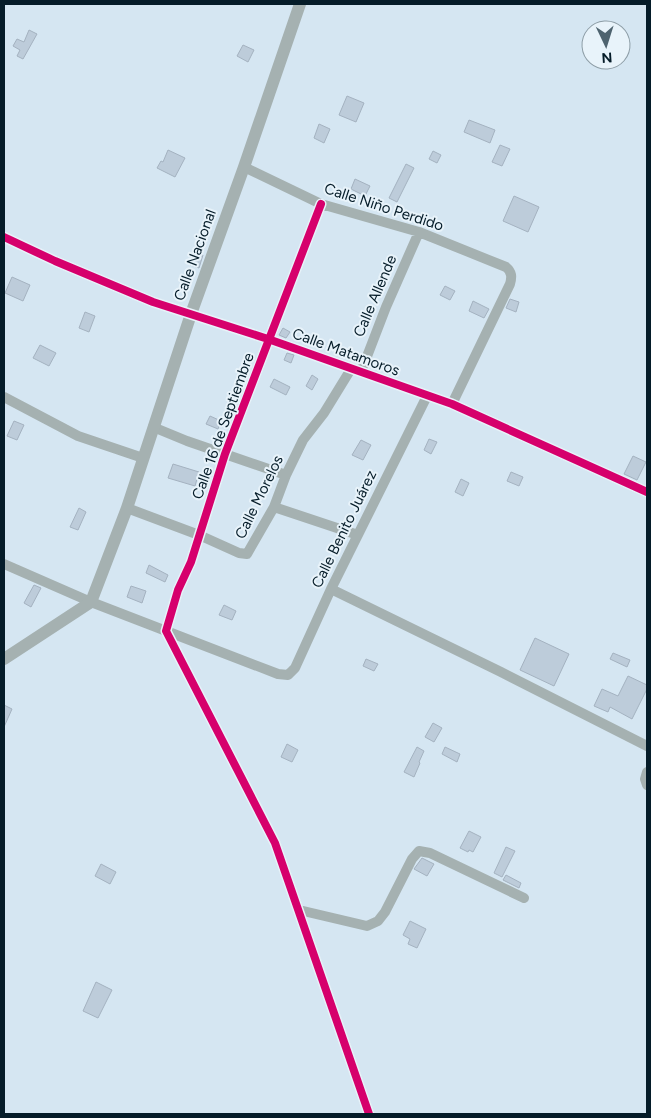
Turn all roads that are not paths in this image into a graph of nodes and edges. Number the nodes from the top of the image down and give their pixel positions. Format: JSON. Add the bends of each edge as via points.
{"nodes":[{"id":1,"x":300,"y":4,"type":"edge"},
{"id":2,"x":244,"y":167,"type":"junction"},
{"id":3,"x":321,"y":204,"type":"junction"},
{"id":4,"x":419,"y":232,"type":"junction"},
{"id":5,"x":4,"y":237,"type":"edge"},
{"id":6,"x":191,"y":314,"type":"junction"},
{"id":7,"x":268,"y":339,"type":"junction"},
{"id":8,"x":356,"y":371,"type":"junction"},
{"id":9,"x":4,"y":396,"type":"edge"},
{"id":10,"x":427,"y":396,"type":"junction"},
{"id":11,"x":452,"y":404,"type":"junction"},
{"id":12,"x":153,"y":427,"type":"junction"},
{"id":13,"x":225,"y":454,"type":"junction"},
{"id":14,"x":143,"y":458,"type":"junction"},
{"id":15,"x":286,"y":475,"type":"junction"},
{"id":16,"x":647,"y":492,"type":"edge"},
{"id":17,"x":127,"y":508,"type":"junction"},
{"id":18,"x":274,"y":508,"type":"junction"},
{"id":19,"x":358,"y":534,"type":"junction"},
{"id":20,"x":199,"y":535,"type":"junction"},
{"id":21,"x":4,"y":564,"type":"edge"},
{"id":22,"x":331,"y":589,"type":"junction"},
{"id":23,"x":91,"y":602,"type":"junction"},
{"id":24,"x":166,"y":631,"type":"junction"},
{"id":25,"x":4,"y":659,"type":"edge"},
{"id":26,"x":647,"y":746,"type":"edge"},
{"id":27,"x":647,"y":772,"type":"edge"},
{"id":28,"x":647,"y":786,"type":"edge"},
{"id":29,"x":524,"y":898,"type":"dead end"},
{"id":30,"x":299,"y":910,"type":"junction"},
{"id":31,"x":369,"y":1114,"type":"edge"}],
"edges":[{"from":1,"to":2,"type":"street","name":"Calle Nacional"},
{"from":2,"to":3,"type":"street","name":"Calle Niño Perdido"},
{"from":2,"to":6,"type":"street","name":"Calle Nacional"},
{"from":3,"to":4,"type":"street","name":"Calle Niño Perdido"},
{"from":3,"to":7,"type":"street","name":"Calle 16 de Septiembre"},
{"from":4,"to":8,"type":"street","name":"Calle Allende"},
{"from":4,"to":11,"type":"street","name":"Calle Niño Perdido","via":[[506,267],[511,275],[510,284]]},
{"from":5,"to":6,"type":"street","name":"Calle Matamoros","via":[[113,286]]},
{"from":6,"to":7,"type":"street","name":"Calle Matamoros"},
{"from":6,"to":12,"type":"street","name":"Calle Nacional"},
{"from":7,"to":8,"type":"street","name":"Calle Matamoros"},
{"from":7,"to":13,"type":"street","name":"Calle 16 de Septiembre"},
{"from":8,"to":10,"type":"street","name":"Calle Matamoros"},
{"from":8,"to":15,"type":"street","name":"Calle Morelos","via":[[303,440]]},
{"from":9,"to":14,"type":"street","via":[[78,436]]},
{"from":10,"to":11,"type":"street","name":"Calle Matamoros"},
{"from":10,"to":19,"type":"street","name":"Calle Benito Juárez"},
{"from":11,"to":16,"type":"street","name":"Calle Matamoros"},
{"from":12,"to":13,"type":"street"},
{"from":12,"to":14,"type":"street","name":"Calle Nacional"},
{"from":13,"to":15,"type":"street"},
{"from":13,"to":20,"type":"street","name":"Calle 16 de Septiembre"},
{"from":14,"to":17,"type":"street","name":"Calle Nacional"},
{"from":15,"to":18,"type":"street","name":"Calle Morelos"},
{"from":17,"to":20,"type":"street","name":"Calle Morelos"},
{"from":17,"to":23,"type":"street","name":"Calle Nacional"},
{"from":18,"to":19,"type":"street"},
{"from":18,"to":20,"type":"street","name":"Calle Morelos","via":[[247,554]]},
{"from":19,"to":22,"type":"street","name":"Calle Benito Juárez"},
{"from":20,"to":24,"type":"street","name":"Calle 16 de Septiembre"},
{"from":21,"to":23,"type":"street"},
{"from":22,"to":24,"type":"street","name":"Calle Benito Juárez","via":[[295,668],[288,675]]},
{"from":22,"to":26,"type":"street"},
{"from":23,"to":24,"type":"street"},
{"from":23,"to":25,"type":"street"},
{"from":24,"to":30,"type":"street","via":[[275,843]]},
{"from":27,"to":28,"type":"street"},
{"from":29,"to":30,"type":"street","via":[[430,853],[419,851],[378,922],[367,926]]},
{"from":30,"to":31,"type":"street"}]}
